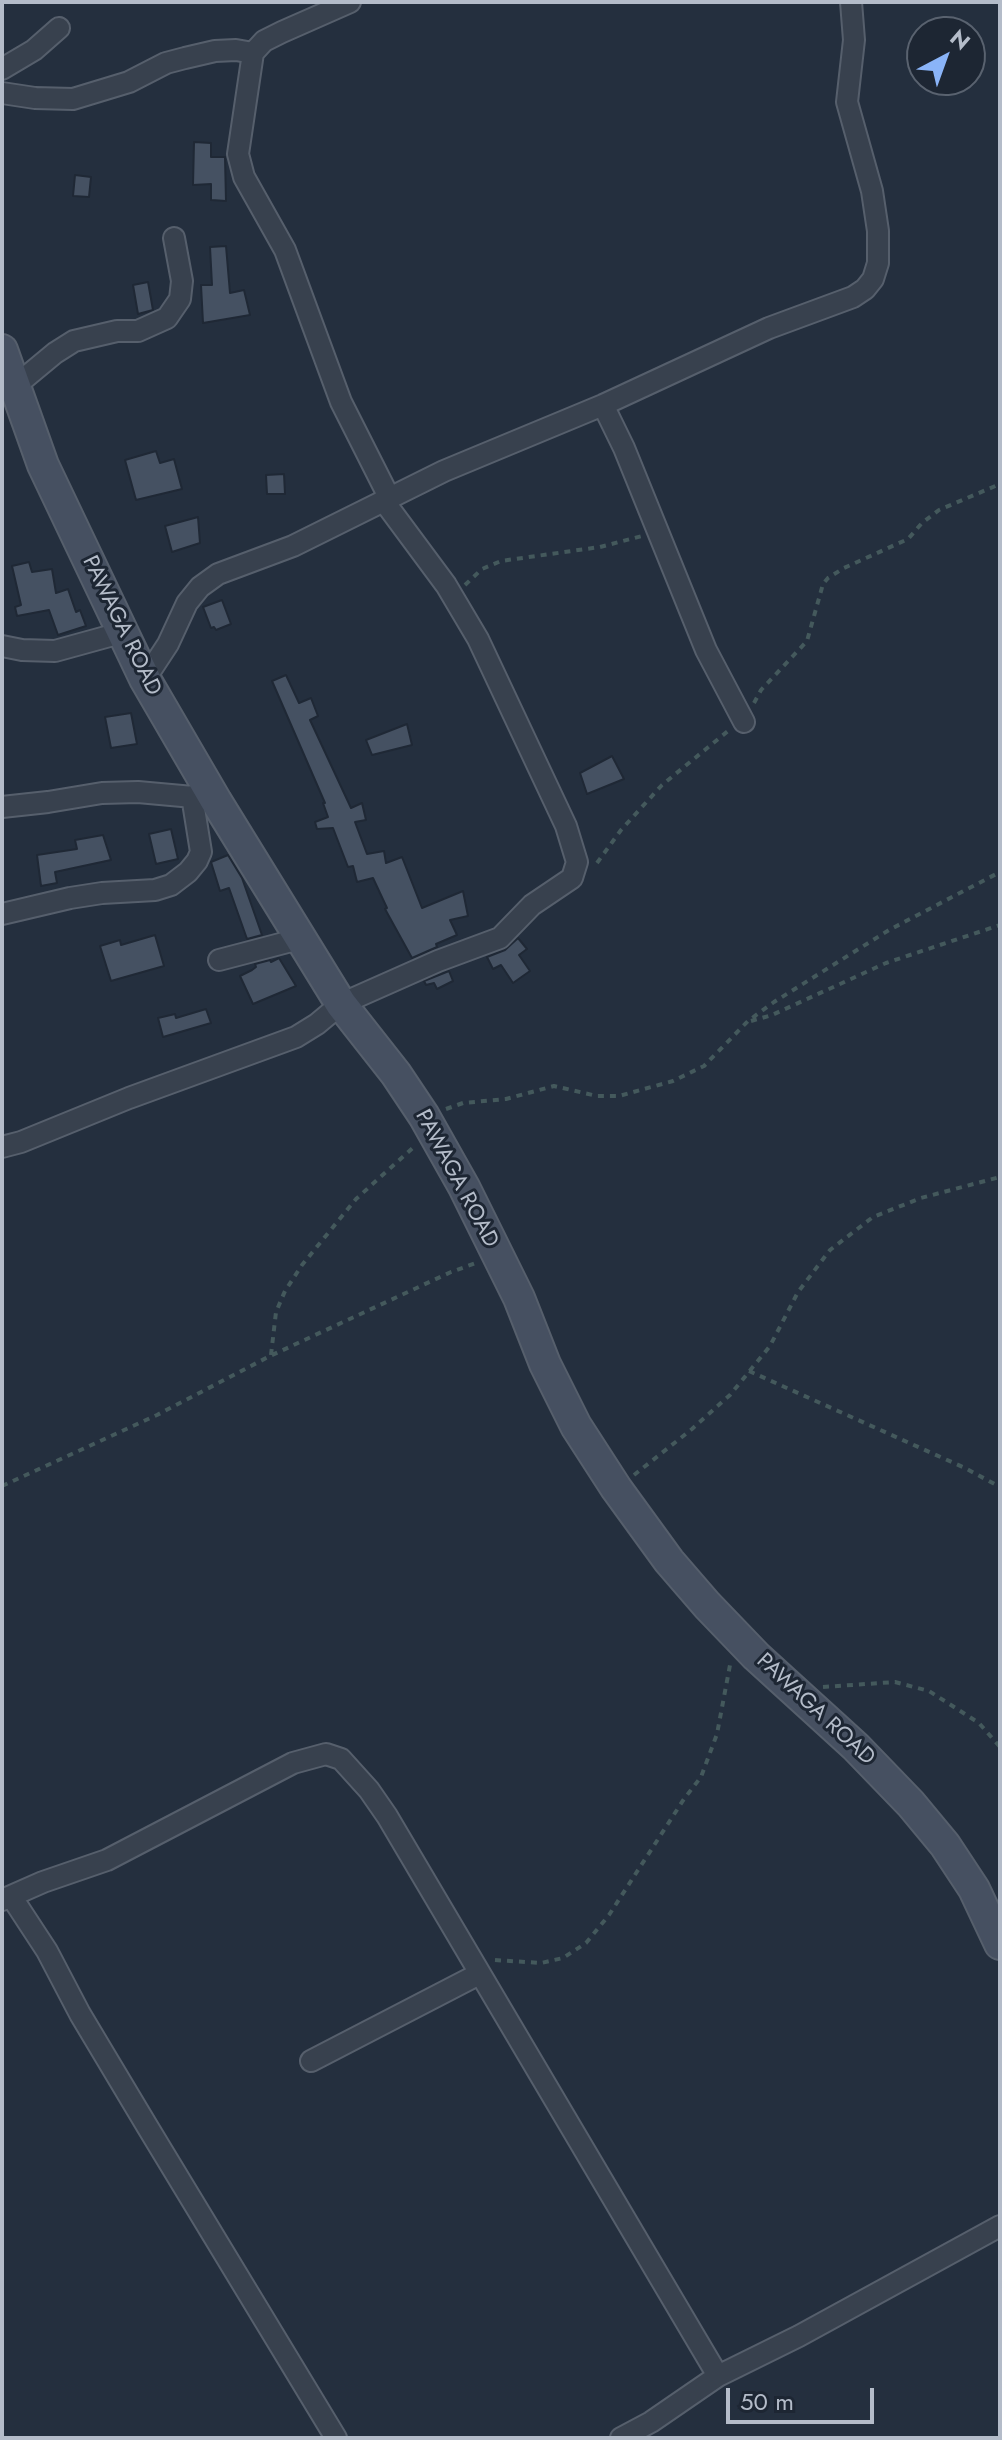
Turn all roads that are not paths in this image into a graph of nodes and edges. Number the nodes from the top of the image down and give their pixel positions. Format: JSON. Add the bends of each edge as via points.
{"nodes":[{"id":1,"x":350,"y":2,"type":"edge"},
{"id":2,"x":851,"y":2,"type":"edge"},
{"id":3,"x":59,"y":28,"type":"dead end"},
{"id":4,"x":253,"y":53,"type":"junction"},
{"id":5,"x":2,"y":69,"type":"edge"},
{"id":6,"x":2,"y":93,"type":"edge"},
{"id":7,"x":174,"y":238,"type":"dead end"},
{"id":8,"x":2,"y":350,"type":"edge"},
{"id":9,"x":14,"y":387,"type":"junction"},
{"id":10,"x":603,"y":405,"type":"junction"},
{"id":11,"x":386,"y":498,"type":"junction"},
{"id":12,"x":124,"y":632,"type":"junction"},
{"id":13,"x":2,"y":646,"type":"edge"},
{"id":14,"x":145,"y":679,"type":"junction"},
{"id":15,"x":744,"y":722,"type":"road end"},
{"id":16,"x":204,"y":799,"type":"junction"},
{"id":17,"x":2,"y":807,"type":"edge"},
{"id":18,"x":2,"y":914,"type":"edge"},
{"id":19,"x":299,"y":939,"type":"junction"},
{"id":20,"x":219,"y":960,"type":"dead end"},
{"id":21,"x":341,"y":1004,"type":"junction"},
{"id":22,"x":2,"y":1147,"type":"edge"},
{"id":23,"x":7,"y":1898,"type":"edge"},
{"id":24,"x":1000,"y":1944,"type":"edge"},
{"id":25,"x":474,"y":1965,"type":"junction"},
{"id":26,"x":311,"y":2061,"type":"dead end"},
{"id":27,"x":1000,"y":2226,"type":"edge"},
{"id":28,"x":718,"y":2376,"type":"junction"},
{"id":29,"x":336,"y":2438,"type":"edge"},
{"id":30,"x":621,"y":2438,"type":"edge"}],
"edges":[{"from":1,"to":4,"type":"street","via":[[264,41]]},
{"from":2,"to":10,"type":"street","via":[[854,40],[847,102],[878,231],[873,279],[853,297],[769,328]]},
{"from":3,"to":5,"type":"street"},
{"from":4,"to":6,"type":"street","via":[[215,51],[175,60],[129,82],[73,99]]},
{"from":4,"to":11,"type":"street","via":[[238,154],[244,177],[285,250],[341,402]]},
{"from":7,"to":9,"type":"street","via":[[182,281],[180,299],[167,318],[138,331],[74,341]]},
{"from":8,"to":9,"type":"main road","name":"PAWAGA ROAD"},
{"from":9,"to":12,"type":"main road","name":"PAWAGA ROAD","via":[[43,465]]},
{"from":10,"to":11,"type":"street"},
{"from":10,"to":15,"type":"street","via":[[706,650]]},
{"from":11,"to":14,"type":"street","via":[[200,587]]},
{"from":11,"to":21,"type":"street","via":[[478,639],[553,796],[577,862],[574,875],[532,905],[500,938]]},
{"from":12,"to":13,"type":"street","via":[[55,651]]},
{"from":12,"to":14,"type":"main road","name":"PAWAGA ROAD"},
{"from":14,"to":16,"type":"main road","name":"PAWAGA ROAD"},
{"from":16,"to":17,"type":"street","via":[[102,793]]},
{"from":16,"to":18,"type":"street","via":[[201,852],[171,885],[70,898]]},
{"from":16,"to":19,"type":"main road","name":"PAWAGA ROAD"},
{"from":19,"to":20,"type":"street"},
{"from":19,"to":21,"type":"main road","name":"PAWAGA ROAD"},
{"from":21,"to":22,"type":"street","via":[[296,1037]]},
{"from":21,"to":24,"type":"main road","name":"PAWAGA ROAD","via":[[428,1122],[519,1298],[576,1426],[616,1488],[669,1561],[734,1634],[911,1804],[974,1889]]},
{"from":23,"to":25,"type":"street","via":[[107,1860],[266,1776],[326,1754],[341,1759],[369,1790]]},
{"from":23,"to":29,"type":"street","via":[[47,1951]]},
{"from":25,"to":26,"type":"street"},
{"from":25,"to":28,"type":"street"},
{"from":27,"to":28,"type":"street"},
{"from":28,"to":30,"type":"street"}]}
